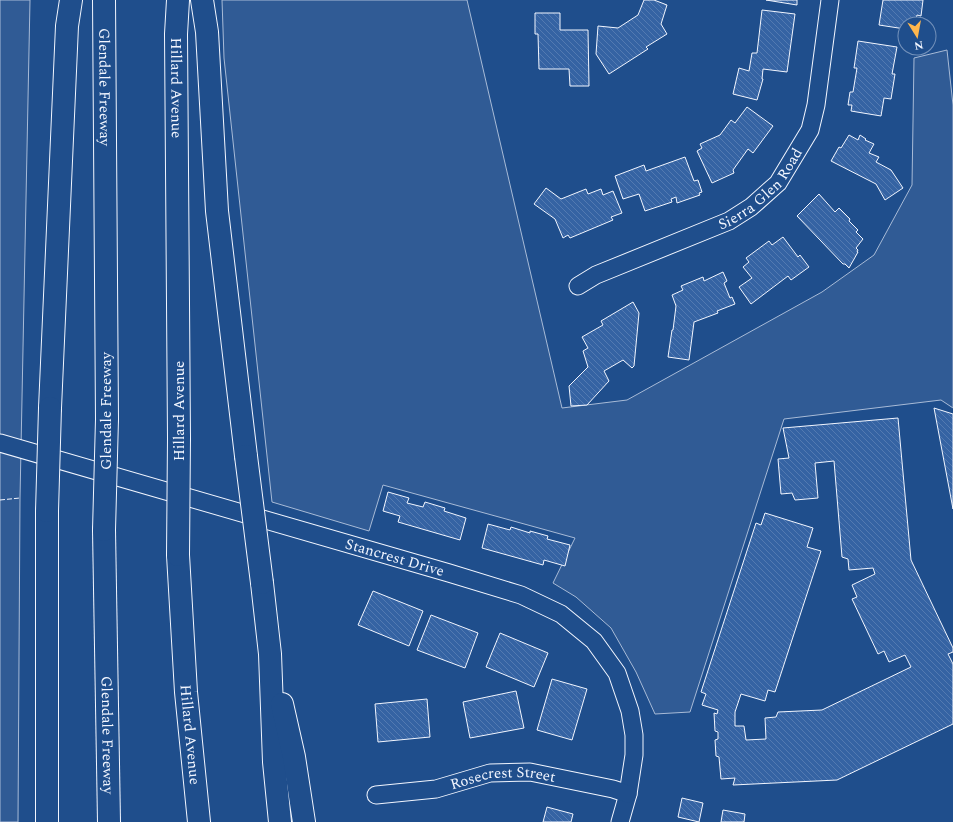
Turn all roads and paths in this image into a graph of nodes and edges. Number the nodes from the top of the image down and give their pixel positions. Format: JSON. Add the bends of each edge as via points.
{"nodes":[{"id":1,"x":71,"y":0,"type":"edge"},
{"id":2,"x":104,"y":0,"type":"edge"},
{"id":3,"x":178,"y":0,"type":"edge"},
{"id":4,"x":202,"y":0,"type":"edge"},
{"id":5,"x":830,"y":0,"type":"edge"},
{"id":6,"x":578,"y":286,"type":"dead end"},
{"id":7,"x":0,"y":443,"type":"edge"},
{"id":8,"x":270,"y":654,"type":"junction"},
{"id":9,"x":186,"y":692,"type":"junction"},
{"id":10,"x":628,"y":794,"type":"junction"},
{"id":11,"x":376,"y":795,"type":"dead end"},
{"id":12,"x":47,"y":822,"type":"edge"},
{"id":13,"x":109,"y":822,"type":"edge"},
{"id":14,"x":185,"y":822,"type":"edge"},
{"id":15,"x":200,"y":822,"type":"edge"},
{"id":16,"x":280,"y":822,"type":"edge"},
{"id":17,"x":304,"y":822,"type":"edge"},
{"id":18,"x":620,"y":822,"type":"edge"}],
"edges":[{"from":1,"to":12,"type":"highway","bridge":true,"via":[[67,26],[50,408],[47,511]]},
{"from":2,"to":13,"type":"highway","name":"Glendale Freeway","bridge":true,"via":[[107,419],[104,530]]},
{"from":3,"to":9,"type":"highway","name":"Hillard Avenue","bridge":true,"via":[[178,555]]},
{"from":4,"to":8,"type":"highway","bridge":true,"via":[[207,32],[217,211]]},
{"from":5,"to":6,"type":"street","name":"Sierra Glen Road","via":[[816,105],[810,130],[778,184],[751,208],[729,221],[596,275]]},
{"from":7,"to":10,"type":"street","name":"Stancrest Drive","via":[[449,573],[521,595],[561,614],[594,641],[617,673],[630,711],[634,735],[634,755]]},
{"from":8,"to":16,"type":"highway","via":[[274,762]]},
{"from":8,"to":17,"type":"highway","via":[[294,757]]},
{"from":9,"to":14,"type":"highway"},
{"from":9,"to":15,"type":"highway","name":"Hillard Avenue"},
{"from":10,"to":11,"type":"street","name":"Rosecrest Street","via":[[530,772],[490,773],[436,789]]},
{"from":10,"to":18,"type":"street","name":"Stancrest Drive"}]}
